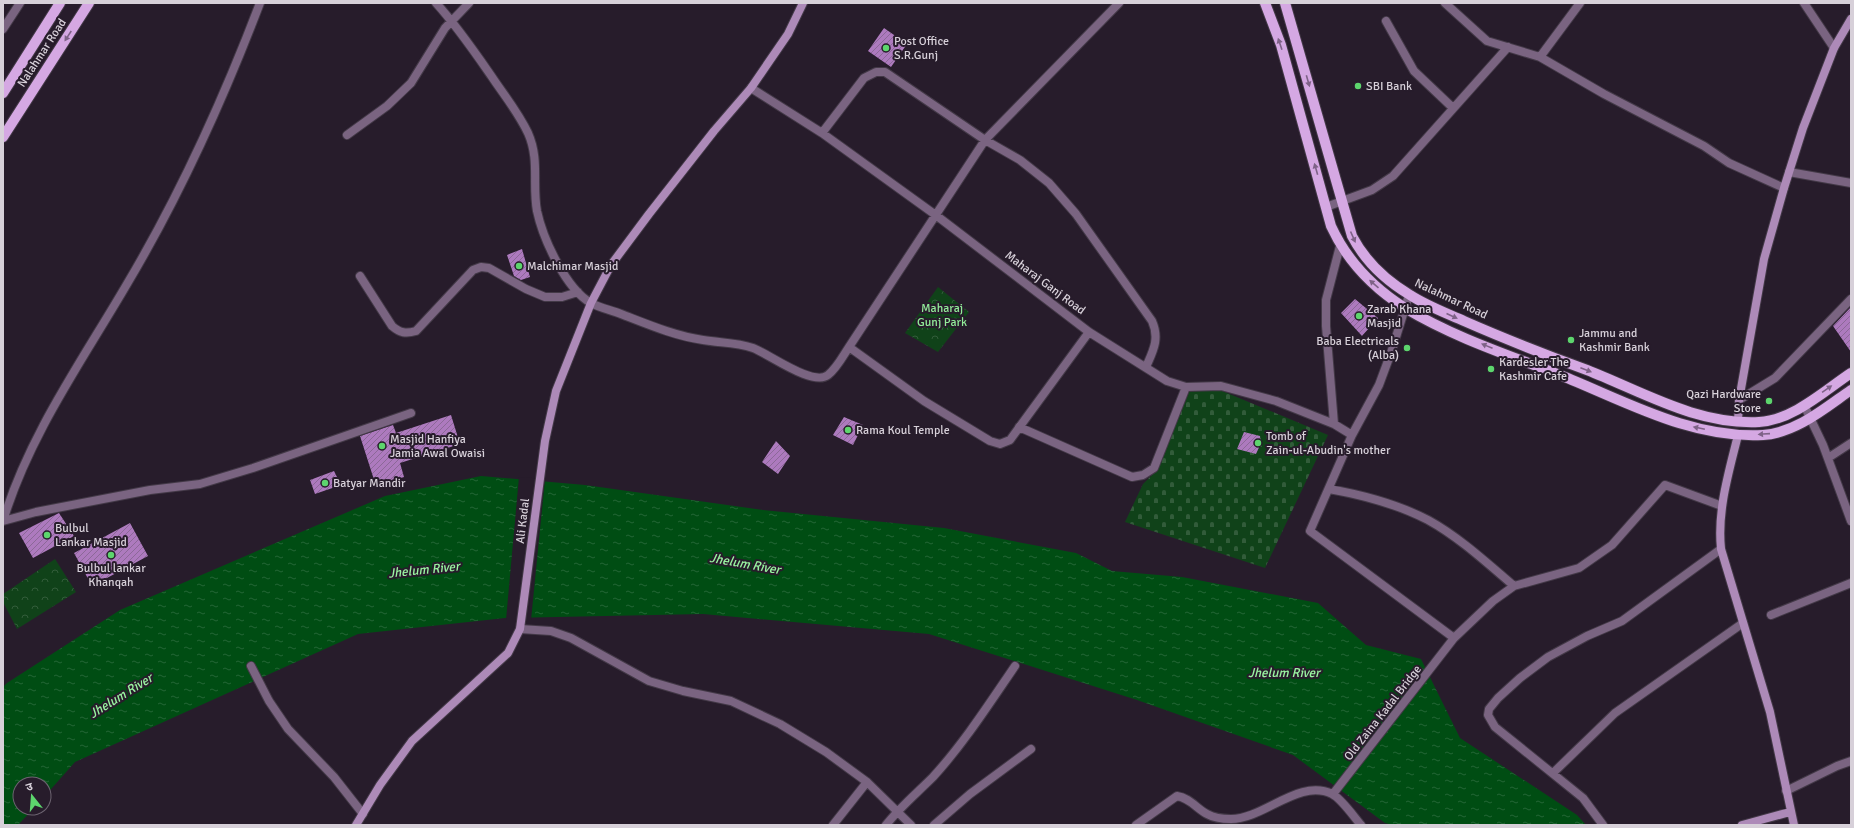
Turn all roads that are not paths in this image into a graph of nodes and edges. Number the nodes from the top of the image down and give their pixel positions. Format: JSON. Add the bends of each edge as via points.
{"nodes":[{"id":1,"x":20,"y":3,"type":"edge"},
{"id":2,"x":60,"y":3,"type":"edge"},
{"id":3,"x":89,"y":3,"type":"edge"},
{"id":4,"x":260,"y":3,"type":"edge"},
{"id":5,"x":436,"y":3,"type":"edge"},
{"id":6,"x":469,"y":3,"type":"edge"},
{"id":7,"x":803,"y":3,"type":"edge"},
{"id":8,"x":1119,"y":3,"type":"edge"},
{"id":9,"x":1265,"y":3,"type":"edge"},
{"id":10,"x":1285,"y":3,"type":"edge"},
{"id":11,"x":1445,"y":3,"type":"edge"},
{"id":12,"x":1580,"y":3,"type":"edge"},
{"id":13,"x":1804,"y":3,"type":"edge"},
{"id":14,"x":1851,"y":18,"type":"edge"},
{"id":15,"x":452,"y":21,"type":"junction"},
{"id":16,"x":1386,"y":21,"type":"dead end"},
{"id":17,"x":3,"y":30,"type":"edge"},
{"id":18,"x":1508,"y":47,"type":"junction"},
{"id":19,"x":1834,"y":48,"type":"junction"},
{"id":20,"x":1540,"y":57,"type":"junction"},
{"id":21,"x":751,"y":88,"type":"junction"},
{"id":22,"x":3,"y":93,"type":"edge"},
{"id":23,"x":1453,"y":108,"type":"junction"},
{"id":24,"x":822,"y":133,"type":"junction"},
{"id":25,"x":347,"y":135,"type":"dead end"},
{"id":26,"x":3,"y":137,"type":"edge"},
{"id":27,"x":985,"y":140,"type":"junction"},
{"id":28,"x":1789,"y":172,"type":"junction"},
{"id":29,"x":1851,"y":183,"type":"edge"},
{"id":30,"x":1784,"y":188,"type":"junction"},
{"id":31,"x":1342,"y":200,"type":"junction"},
{"id":32,"x":1326,"y":206,"type":"junction"},
{"id":33,"x":938,"y":216,"type":"junction"},
{"id":34,"x":1340,"y":246,"type":"junction"},
{"id":35,"x":360,"y":276,"type":"dead end"},
{"id":36,"x":578,"y":292,"type":"junction"},
{"id":37,"x":1409,"y":295,"type":"junction"},
{"id":38,"x":1851,"y":299,"type":"edge"},
{"id":39,"x":591,"y":303,"type":"junction"},
{"id":40,"x":1404,"y":307,"type":"junction"},
{"id":41,"x":1090,"y":332,"type":"junction"},
{"id":42,"x":849,"y":347,"type":"junction"},
{"id":43,"x":1146,"y":367,"type":"junction"},
{"id":44,"x":1851,"y":373,"type":"edge"},
{"id":45,"x":1186,"y":387,"type":"junction"},
{"id":46,"x":1851,"y":390,"type":"edge"},
{"id":47,"x":1739,"y":400,"type":"junction"},
{"id":48,"x":1804,"y":405,"type":"junction"},
{"id":49,"x":411,"y":413,"type":"dead end"},
{"id":50,"x":1811,"y":418,"type":"junction"},
{"id":51,"x":1738,"y":422,"type":"junction"},
{"id":52,"x":1334,"y":424,"type":"junction"},
{"id":53,"x":1019,"y":427,"type":"junction"},
{"id":54,"x":1352,"y":435,"type":"junction"},
{"id":55,"x":1738,"y":435,"type":"junction"},
{"id":56,"x":1851,"y":443,"type":"edge"},
{"id":57,"x":1828,"y":458,"type":"junction"},
{"id":58,"x":1329,"y":488,"type":"junction"},
{"id":59,"x":1722,"y":506,"type":"junction"},
{"id":60,"x":3,"y":521,"type":"edge"},
{"id":61,"x":1851,"y":521,"type":"edge"},
{"id":62,"x":1721,"y":549,"type":"junction"},
{"id":63,"x":1851,"y":583,"type":"edge"},
{"id":64,"x":1514,"y":586,"type":"junction"},
{"id":65,"x":1771,"y":615,"type":"dead end"},
{"id":66,"x":1742,"y":622,"type":"junction"},
{"id":67,"x":520,"y":629,"type":"junction"},
{"id":68,"x":1454,"y":638,"type":"junction"},
{"id":69,"x":251,"y":666,"type":"dead end"},
{"id":70,"x":1015,"y":666,"type":"dead end"},
{"id":71,"x":1031,"y":749,"type":"dead end"},
{"id":72,"x":1851,"y":761,"type":"edge"},
{"id":73,"x":1553,"y":773,"type":"junction"},
{"id":74,"x":867,"y":782,"type":"junction"},
{"id":75,"x":1786,"y":791,"type":"junction"},
{"id":76,"x":1336,"y":792,"type":"junction"},
{"id":77,"x":898,"y":811,"type":"junction"},
{"id":78,"x":1790,"y":812,"type":"junction"},
{"id":79,"x":363,"y":814,"type":"junction"},
{"id":80,"x":356,"y":825,"type":"edge"},
{"id":81,"x":833,"y":825,"type":"edge"},
{"id":82,"x":886,"y":825,"type":"edge"},
{"id":83,"x":911,"y":825,"type":"edge"},
{"id":84,"x":934,"y":825,"type":"edge"},
{"id":85,"x":1136,"y":825,"type":"edge"},
{"id":86,"x":1361,"y":825,"type":"edge"},
{"id":87,"x":1603,"y":825,"type":"edge"},
{"id":88,"x":1742,"y":825,"type":"edge"},
{"id":89,"x":1794,"y":825,"type":"edge"}],
"edges":[{"from":1,"to":17,"type":"street"},
{"from":2,"to":22,"type":"main road","name":"Nalahmar Road"},
{"from":3,"to":26,"type":"main road","name":"Nalahmar Road","one_way":true},
{"from":4,"to":60,"type":"street","via":[[232,76],[186,173],[128,283],[74,369],[35,442],[11,495]]},
{"from":5,"to":15,"type":"street"},
{"from":6,"to":15,"type":"street"},
{"from":7,"to":21,"type":"street","name":"Ali Kadal","via":[[788,34]]},
{"from":8,"to":27,"type":"street"},
{"from":32,"to":9,"type":"main road","one_way":true,"via":[[1281,45]]},
{"from":10,"to":31,"type":"main road","name":"Nalahmar Road","one_way":true},
{"from":11,"to":18,"type":"street","via":[[1487,41]]},
{"from":12,"to":20,"type":"street"},
{"from":13,"to":19,"type":"street"},
{"from":14,"to":19,"type":"street"},
{"from":15,"to":25,"type":"street","via":[[436,41],[411,83],[387,106]]},
{"from":15,"to":36,"type":"street","via":[[519,116],[528,135],[536,163],[537,211],[558,265]]},
{"from":16,"to":23,"type":"street","via":[[1414,71]]},
{"from":18,"to":20,"type":"street"},
{"from":18,"to":23,"type":"street"},
{"from":19,"to":28,"type":"street"},
{"from":20,"to":30,"type":"street","via":[[1704,146],[1728,163]]},
{"from":21,"to":24,"type":"street","name":"Maharaj Ganj Road"},
{"from":21,"to":39,"type":"street","name":"Ali Kadal","via":[[649,214],[612,265]]},
{"from":23,"to":31,"type":"street","via":[[1393,176],[1372,190]]},
{"from":24,"to":27,"type":"street","via":[[864,78],[876,72],[885,72]]},
{"from":24,"to":33,"type":"street","name":"Maharaj Ganj Road"},
{"from":27,"to":33,"type":"street"},
{"from":27,"to":43,"type":"street","via":[[1020,160],[1049,183],[1076,214],[1146,311],[1157,331],[1156,343]]},
{"from":28,"to":29,"type":"street"},
{"from":28,"to":30,"type":"street"},
{"from":30,"to":47,"type":"street","via":[[1764,259]]},
{"from":31,"to":32,"type":"street"},
{"from":31,"to":37,"type":"main road","name":"Nalahmar Road","one_way":true,"via":[[1352,236],[1360,252],[1377,271]]},
{"from":32,"to":34,"type":"main road"},
{"from":33,"to":41,"type":"street","name":"Maharaj Ganj Road"},
{"from":33,"to":42,"type":"street"},
{"from":40,"to":34,"type":"main road","one_way":true,"via":[[1354,266]]},
{"from":34,"to":52,"type":"street","via":[[1326,300]]},
{"from":35,"to":36,"type":"street","via":[[392,326],[398,332],[407,334],[416,331],[473,270],[481,267],[489,268],[526,289],[545,296],[562,297]]},
{"from":36,"to":39,"type":"street"},
{"from":37,"to":40,"type":"street"},
{"from":37,"to":51,"type":"main road","name":"Nalahmar Road","one_way":true,"via":[[1475,326],[1606,377],[1649,398],[1711,419]]},
{"from":38,"to":47,"type":"street","via":[[1775,378]]},
{"from":39,"to":42,"type":"street","via":[[677,334],[753,348],[804,374],[818,378],[827,376],[836,367]]},
{"from":39,"to":67,"type":"street","name":"Ali Kadal","via":[[556,390],[545,441]]},
{"from":40,"to":54,"type":"street","via":[[1379,385]]},
{"from":55,"to":40,"type":"main road","one_way":true,"via":[[1688,426],[1629,406],[1450,332]]},
{"from":41,"to":43,"type":"street","name":"Maharaj Ganj Road"},
{"from":41,"to":53,"type":"street"},
{"from":42,"to":53,"type":"street","via":[[924,401],[990,441],[1000,444],[1010,440]]},
{"from":43,"to":45,"type":"street","name":"Maharaj Ganj Road","via":[[1167,381]]},
{"from":48,"to":44,"type":"main road","name":"Nalahmar Road","one_way":true},
{"from":45,"to":52,"type":"street","name":"Maharaj Ganj Road","via":[[1221,386],[1276,401]]},
{"from":45,"to":53,"type":"street","via":[[1154,468],[1144,476],[1132,477]]},
{"from":46,"to":50,"type":"main road"},
{"from":47,"to":51,"type":"street"},
{"from":48,"to":50,"type":"street"},
{"from":48,"to":51,"type":"main road","name":"Nalahmar Road","via":[[1774,419]]},
{"from":49,"to":60,"type":"street","via":[[200,484],[150,490]]},
{"from":50,"to":55,"type":"main road","one_way":true,"via":[[1776,433]]},
{"from":50,"to":57,"type":"street"},
{"from":52,"to":54,"type":"street","name":"Maharaj Ganj Road"},
{"from":54,"to":58,"type":"street"},
{"from":55,"to":59,"type":"street"},
{"from":56,"to":57,"type":"street"},
{"from":57,"to":61,"type":"street"},
{"from":58,"to":64,"type":"street","via":[[1399,507],[1429,521],[1463,544]]},
{"from":58,"to":68,"type":"street","via":[[1310,531]]},
{"from":59,"to":62,"type":"street","via":[[1719,530]]},
{"from":59,"to":64,"type":"street","via":[[1665,485],[1612,545],[1579,568]]},
{"from":62,"to":66,"type":"street"},
{"from":62,"to":73,"type":"street","via":[[1622,621],[1587,636],[1543,661],[1514,683],[1489,709],[1488,715],[1495,727]]},
{"from":63,"to":65,"type":"street"},
{"from":64,"to":68,"type":"street","name":"Old Zaina Kadal Bridge","via":[[1493,601]]},
{"from":66,"to":73,"type":"street","via":[[1615,713]]},
{"from":66,"to":75,"type":"street","via":[[1770,712]]},
{"from":67,"to":74,"type":"street","via":[[551,631],[571,638],[649,680],[683,691],[731,701],[780,724],[826,752]]},
{"from":67,"to":79,"type":"street","name":"Ali Kadal","via":[[508,653],[412,741],[380,785]]},
{"from":68,"to":76,"type":"street","name":"Old Zaina Kadal Bridge"},
{"from":69,"to":79,"type":"street","via":[[269,701],[288,729],[334,777]]},
{"from":70,"to":77,"type":"street","via":[[969,733],[933,777]]},
{"from":71,"to":84,"type":"street","via":[[970,794]]},
{"from":72,"to":75,"type":"street"},
{"from":73,"to":87,"type":"street","via":[[1582,798]]},
{"from":74,"to":77,"type":"street"},
{"from":74,"to":81,"type":"street"},
{"from":75,"to":78,"type":"street"},
{"from":76,"to":85,"type":"street","via":[[1302,792],[1233,819],[1208,814],[1184,797],[1177,796]]},
{"from":76,"to":86,"type":"street"},
{"from":77,"to":82,"type":"street"},
{"from":77,"to":83,"type":"street"},
{"from":78,"to":88,"type":"street"},
{"from":78,"to":89,"type":"street"},
{"from":79,"to":80,"type":"street","name":"Ali Kadal"}]}
